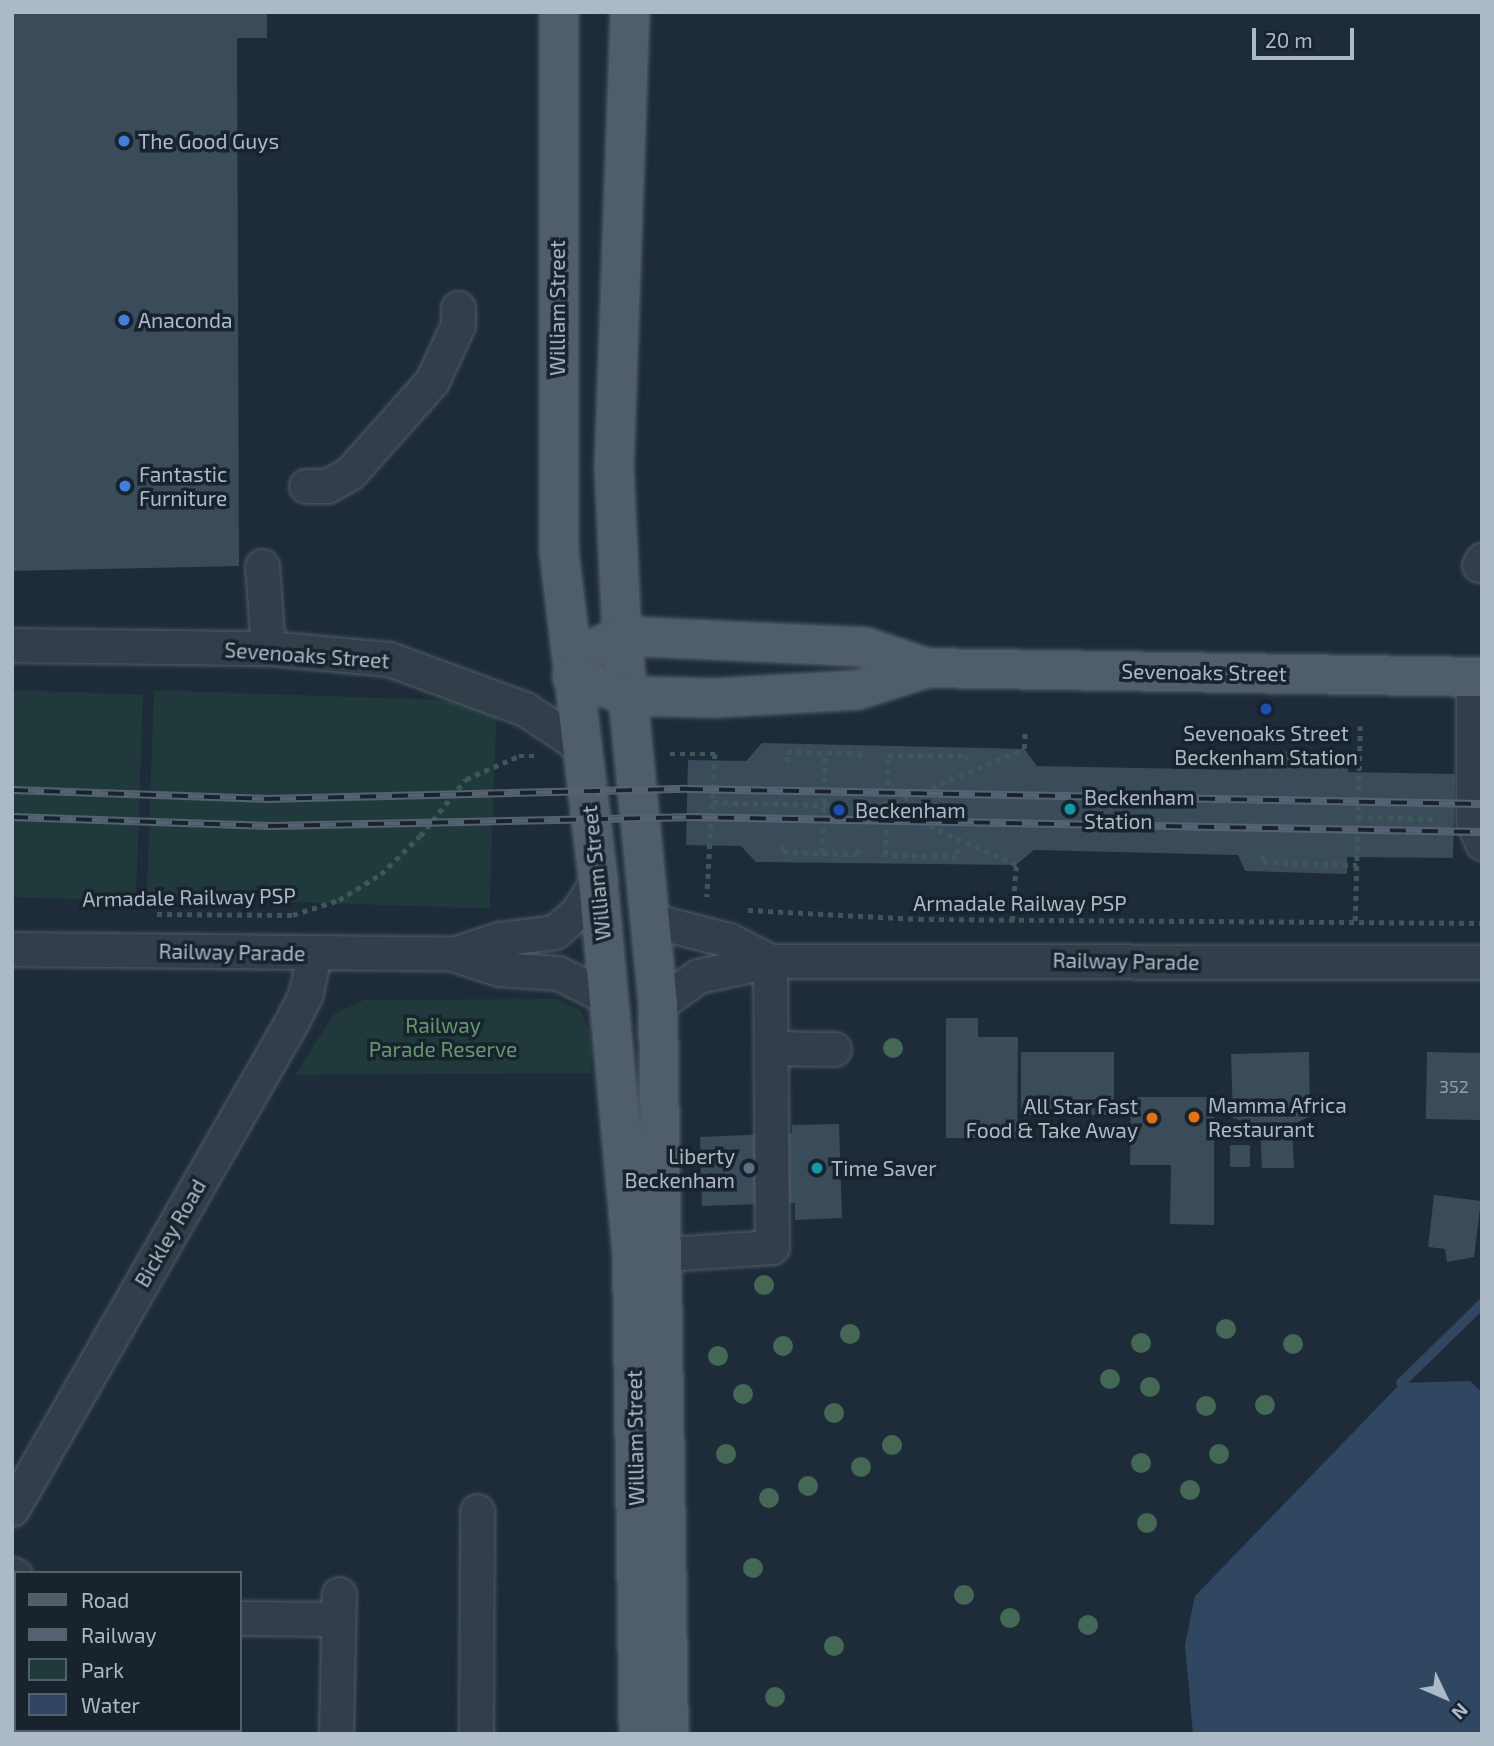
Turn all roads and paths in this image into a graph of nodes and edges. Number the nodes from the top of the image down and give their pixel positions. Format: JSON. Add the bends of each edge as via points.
{"nodes":[{"id":1,"x":559,"y":12,"type":"edge"},
{"id":2,"x":630,"y":12,"type":"edge"},
{"id":3,"x":458,"y":308,"type":"dead end"},
{"id":4,"x":306,"y":486,"type":"dead end"},
{"id":5,"x":262,"y":566,"type":"dead end"},
{"id":6,"x":622,"y":636,"type":"junction"},
{"id":7,"x":12,"y":645,"type":"edge"},
{"id":8,"x":268,"y":648,"type":"junction"},
{"id":9,"x":571,"y":668,"type":"junction"},
{"id":10,"x":927,"y":668,"type":"junction"},
{"id":11,"x":1478,"y":677,"type":"edge"},
{"id":12,"x":630,"y":696,"type":"junction"},
{"id":13,"x":1360,"y":726,"type":"dead end"},
{"id":14,"x":1025,"y":729,"type":"dead end"},
{"id":15,"x":581,"y":746,"type":"junction"},
{"id":16,"x":825,"y":753,"type":"junction"},
{"id":17,"x":715,"y":754,"type":"dead end"},
{"id":18,"x":519,"y":756,"type":"dead end"},
{"id":19,"x":1359,"y":761,"type":"junction"},
{"id":20,"x":787,"y":762,"type":"dead end"},
{"id":21,"x":860,"y":763,"type":"dead end"},
{"id":22,"x":966,"y":765,"type":"dead end"},
{"id":23,"x":1268,"y":771,"type":"dead end"},
{"id":24,"x":713,"y":802,"type":"junction"},
{"id":25,"x":823,"y":807,"type":"junction"},
{"id":26,"x":885,"y":807,"type":"junction"},
{"id":27,"x":1358,"y":817,"type":"junction"},
{"id":28,"x":1478,"y":832,"type":"edge"},
{"id":29,"x":783,"y":846,"type":"dead end"},
{"id":30,"x":859,"y":848,"type":"dead end"},
{"id":31,"x":958,"y":849,"type":"dead end"},
{"id":32,"x":822,"y":853,"type":"junction"},
{"id":33,"x":1264,"y":855,"type":"dead end"},
{"id":34,"x":1357,"y":865,"type":"junction"},
{"id":35,"x":598,"y":880,"type":"junction"},
{"id":36,"x":713,"y":900,"type":"dead end"},
{"id":37,"x":732,"y":909,"type":"dead end"},
{"id":38,"x":149,"y":914,"type":"dead end"},
{"id":39,"x":1012,"y":920,"type":"junction"},
{"id":40,"x":654,"y":921,"type":"junction"},
{"id":41,"x":1355,"y":921,"type":"junction"},
{"id":42,"x":1482,"y":923,"type":"edge"},
{"id":43,"x":12,"y":950,"type":"edge"},
{"id":44,"x":315,"y":952,"type":"junction"},
{"id":45,"x":453,"y":954,"type":"junction"},
{"id":46,"x":770,"y":961,"type":"junction"},
{"id":47,"x":1482,"y":962,"type":"edge"},
{"id":48,"x":609,"y":998,"type":"junction"},
{"id":49,"x":657,"y":1005,"type":"junction"},
{"id":50,"x":771,"y":1048,"type":"junction"},
{"id":51,"x":834,"y":1049,"type":"dead end"},
{"id":52,"x":647,"y":1256,"type":"junction"},
{"id":53,"x":12,"y":1509,"type":"edge"},
{"id":54,"x":477,"y":1511,"type":"dead end"},
{"id":55,"x":242,"y":1618,"type":"edge"},
{"id":56,"x":336,"y":1734,"type":"edge"},
{"id":57,"x":476,"y":1734,"type":"edge"},
{"id":58,"x":639,"y":1734,"type":"edge"},
{"id":59,"x":669,"y":1734,"type":"edge"}],
"edges":[{"from":1,"to":9,"type":"main road","name":"William Street","via":[[556,475]]},
{"from":2,"to":6,"type":"main road","name":"William Street","via":[[614,467]]},
{"from":3,"to":4,"type":"street","via":[[458,325],[442,363],[388,415],[339,482]]},
{"from":5,"to":8,"type":"street"},
{"from":6,"to":9,"type":"main road","name":"Sevenoaks Street"},
{"from":6,"to":10,"type":"main road","name":"Sevenoaks Street","via":[[865,647]]},
{"from":6,"to":12,"type":"main road","name":"William Street"},
{"from":7,"to":8,"type":"street","name":"Sevenoaks Street"},
{"from":8,"to":15,"type":"street","name":"Sevenoaks Street","via":[[389,659],[453,679],[536,715]]},
{"from":9,"to":12,"type":"main road","name":"Sevenoaks Street"},
{"from":9,"to":15,"type":"main road","name":"William Street"},
{"from":10,"to":11,"type":"main road","name":"Sevenoaks Street"},
{"from":10,"to":12,"type":"main road","name":"Sevenoaks Street","via":[[858,690],[714,698]]},
{"from":11,"to":28,"type":"street"},
{"from":12,"to":40,"type":"main road","name":"William Street"},
{"from":13,"to":19,"type":"path"},
{"from":14,"to":26,"type":"path","via":[[1024,749]]},
{"from":15,"to":35,"type":"main road","name":"William Street"},
{"from":16,"to":20,"type":"path","via":[[787,752]]},
{"from":16,"to":21,"type":"path","via":[[860,753]]},
{"from":16,"to":25,"type":"path"},
{"from":17,"to":24,"type":"path"},
{"from":18,"to":38,"type":"path","name":"Armadale Railway PSP","via":[[466,779],[420,836],[381,873],[339,900],[293,915]]},
{"from":19,"to":23,"type":"path","via":[[1269,759]]},
{"from":19,"to":27,"type":"path"},
{"from":22,"to":26,"type":"path","via":[[967,756],[888,755]]},
{"from":24,"to":25,"type":"path"},
{"from":24,"to":36,"type":"path","via":[[704,896]]},
{"from":25,"to":26,"type":"path"},
{"from":25,"to":32,"type":"path"},
{"from":26,"to":31,"type":"path","via":[[885,855],[957,857]]},
{"from":26,"to":39,"type":"path","via":[[1016,864]]},
{"from":27,"to":28,"type":"path"},
{"from":27,"to":34,"type":"path"},
{"from":29,"to":32,"type":"path","via":[[783,852]]},
{"from":30,"to":32,"type":"path","via":[[858,854]]},
{"from":33,"to":34,"type":"path","via":[[1264,862]]},
{"from":34,"to":41,"type":"path"},
{"from":35,"to":45,"type":"street","name":"Railway Parade","via":[[578,911],[555,932],[499,939]]},
{"from":35,"to":48,"type":"main road","name":"William Street"},
{"from":37,"to":39,"type":"path","name":"Armadale Railway PSP"},
{"from":39,"to":41,"type":"path","name":"Armadale Railway PSP"},
{"from":40,"to":46,"type":"street","name":"Railway Parade","via":[[729,940]]},
{"from":40,"to":49,"type":"main road","name":"William Street"},
{"from":41,"to":42,"type":"path","name":"Armadale Railway PSP"},
{"from":43,"to":44,"type":"street","name":"Railway Parade"},
{"from":44,"to":45,"type":"street","name":"Railway Parade"},
{"from":44,"to":53,"type":"street","name":"Bickley Road","via":[[305,996],[292,1021]]},
{"from":45,"to":48,"type":"street","name":"Railway Parade","via":[[499,969],[558,973]]},
{"from":46,"to":47,"type":"street","name":"Railway Parade"},
{"from":46,"to":49,"type":"street","name":"Railway Parade","via":[[698,976]]},
{"from":46,"to":50,"type":"street"},
{"from":48,"to":52,"type":"main road","name":"William Street"},
{"from":49,"to":52,"type":"main road","name":"William Street"},
{"from":50,"to":51,"type":"street"},
{"from":50,"to":52,"type":"street","via":[[772,1247]]},
{"from":52,"to":58,"type":"main road","name":"William Street"},
{"from":52,"to":59,"type":"main road","name":"William Street"},
{"from":54,"to":57,"type":"street"},
{"from":55,"to":56,"type":"street","via":[[339,1607]]}]}
